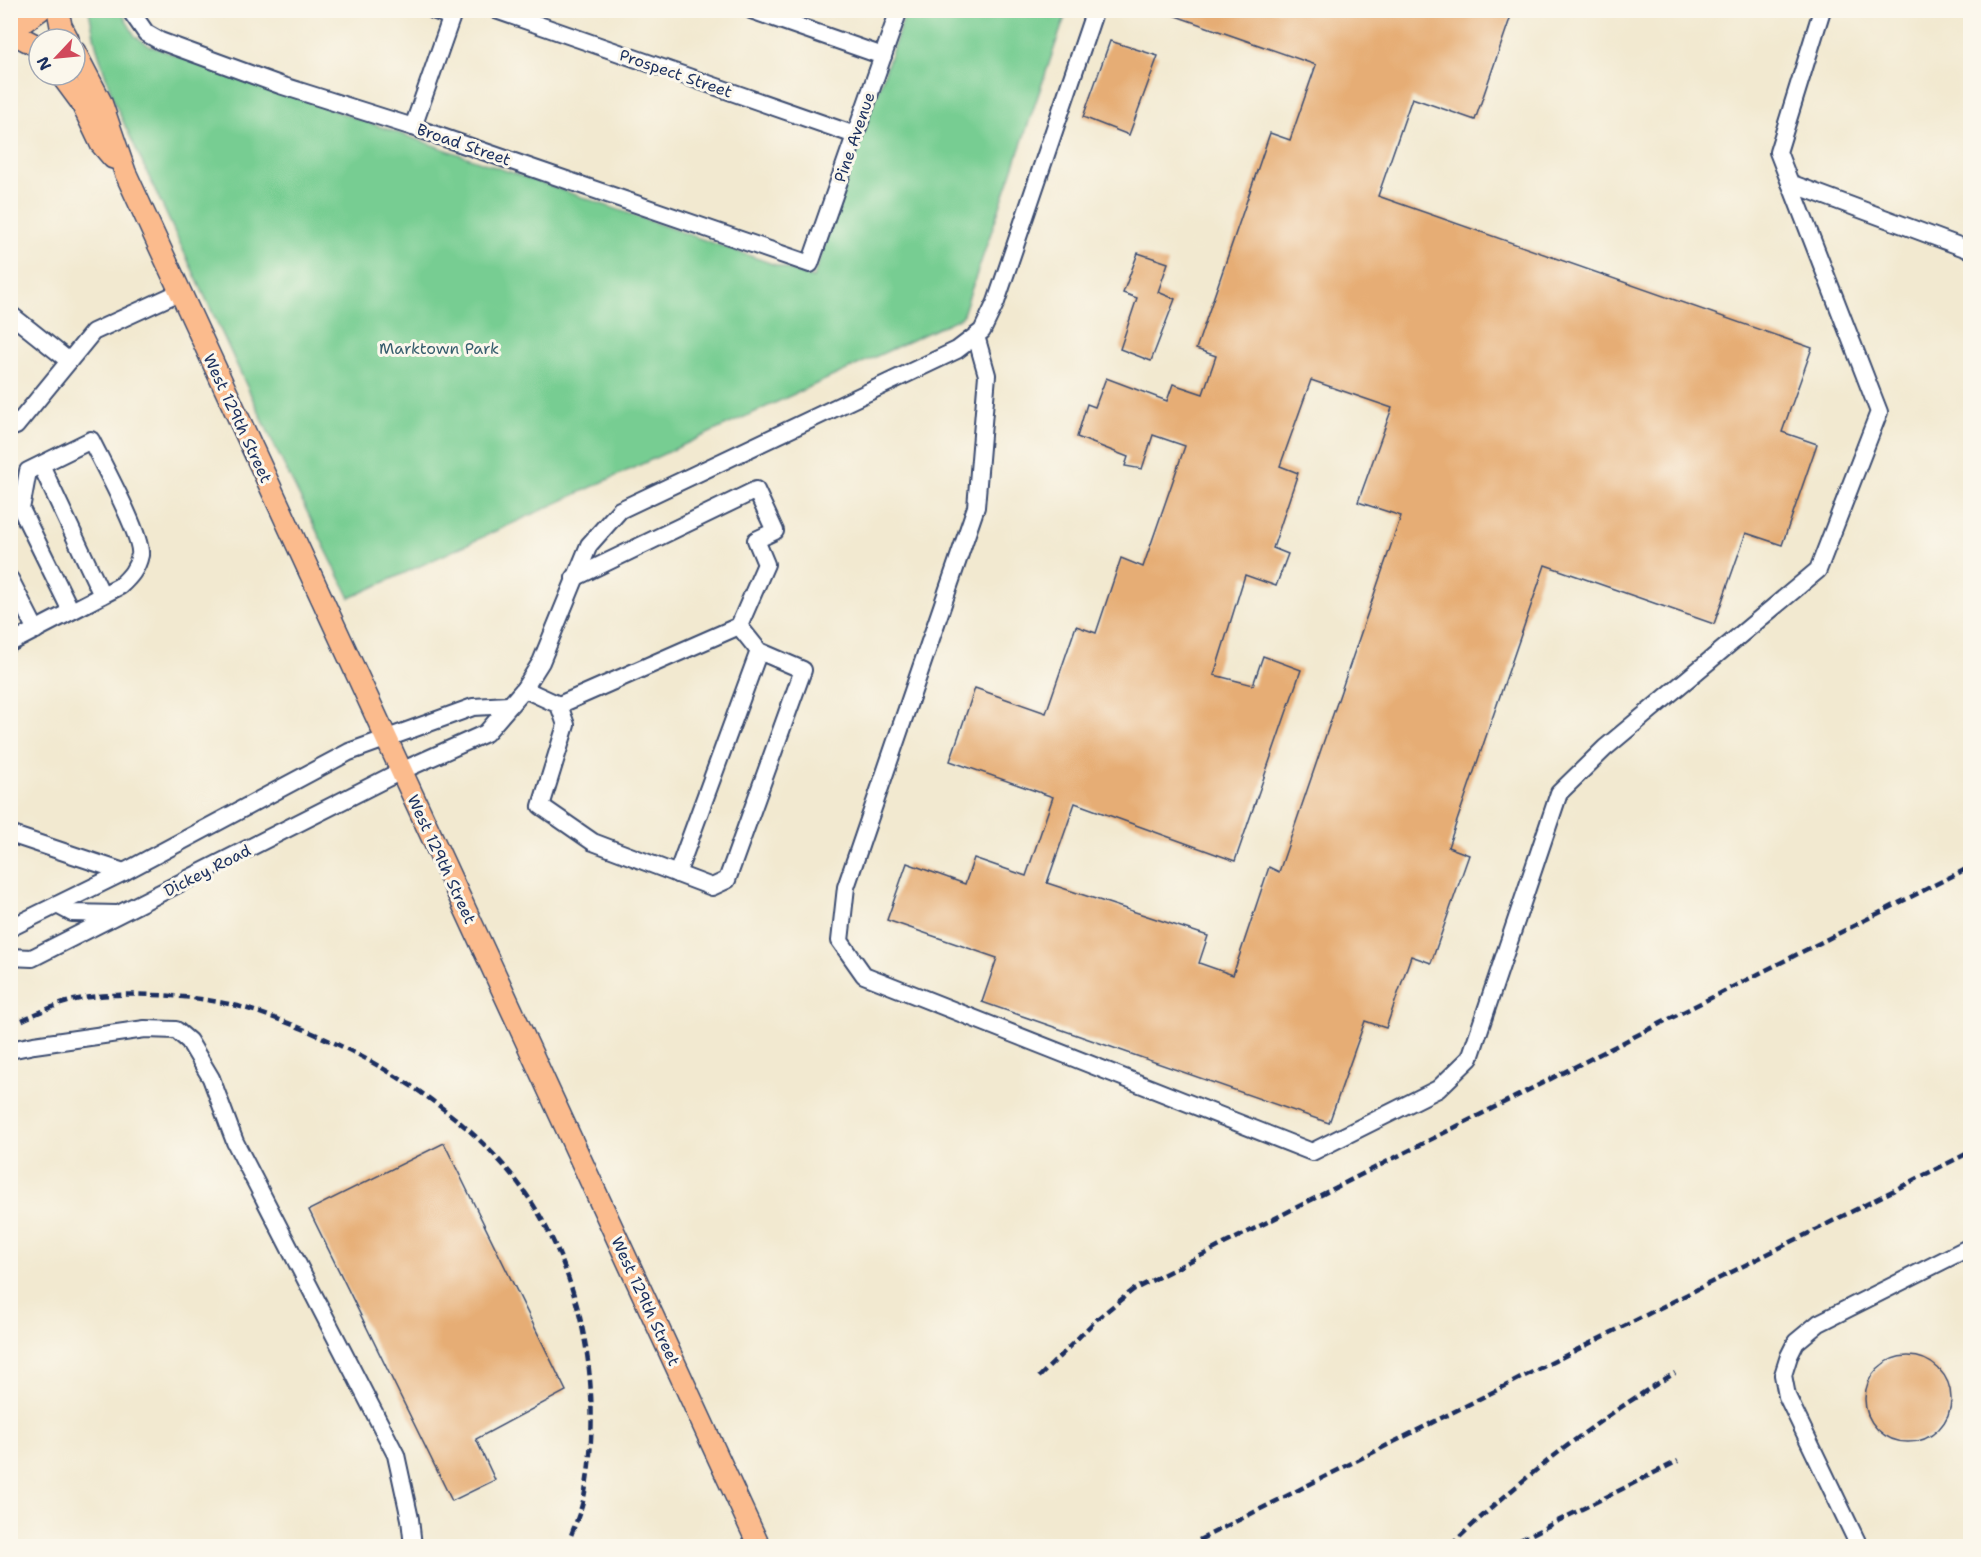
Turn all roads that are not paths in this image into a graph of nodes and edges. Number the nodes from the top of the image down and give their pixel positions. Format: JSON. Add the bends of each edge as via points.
{"nodes":[{"id":1,"x":40,"y":10,"type":"edge"},
{"id":2,"x":58,"y":10,"type":"edge"},
{"id":3,"x":130,"y":10,"type":"edge"},
{"id":4,"x":433,"y":10,"type":"edge"},
{"id":5,"x":496,"y":10,"type":"edge"},
{"id":6,"x":751,"y":10,"type":"edge"},
{"id":7,"x":899,"y":10,"type":"edge"},
{"id":8,"x":1095,"y":10,"type":"edge"},
{"id":9,"x":1822,"y":10,"type":"edge"},
{"id":10,"x":453,"y":14,"type":"edge"},
{"id":11,"x":10,"y":25,"type":"edge"},
{"id":12,"x":62,"y":27,"type":"edge"},
{"id":13,"x":10,"y":32,"type":"edge"},
{"id":14,"x":27,"y":41,"type":"edge"},
{"id":15,"x":883,"y":56,"type":"junction"},
{"id":16,"x":87,"y":75,"type":"edge"},
{"id":17,"x":70,"y":87,"type":"edge"},
{"id":18,"x":413,"y":127,"type":"junction"},
{"id":19,"x":855,"y":135,"type":"junction"},
{"id":20,"x":124,"y":172,"type":"junction"},
{"id":21,"x":1790,"y":183,"type":"junction"},
{"id":22,"x":1971,"y":250,"type":"edge"},
{"id":23,"x":810,"y":264,"type":"joint"},
{"id":24,"x":180,"y":292,"type":"junction"},
{"id":25,"x":10,"y":314,"type":"edge"},
{"id":26,"x":976,"y":336,"type":"junction"},
{"id":27,"x":69,"y":361,"type":"junction"},
{"id":28,"x":10,"y":428,"type":"edge"},
{"id":29,"x":41,"y":465,"type":"junction"},
{"id":30,"x":574,"y":578,"type":"junction"},
{"id":31,"x":10,"y":579,"type":"edge"},
{"id":32,"x":102,"y":595,"type":"junction"},
{"id":33,"x":71,"y":611,"type":"junction"},
{"id":34,"x":739,"y":626,"type":"junction"},
{"id":35,"x":36,"y":630,"type":"junction"},
{"id":36,"x":10,"y":643,"type":"edge"},
{"id":37,"x":759,"y":651,"type":"junction"},
{"id":38,"x":524,"y":689,"type":"junction"},
{"id":39,"x":509,"y":705,"type":"junction"},
{"id":40,"x":559,"y":705,"type":"junction"},
{"id":41,"x":385,"y":737,"type":"junction"},
{"id":42,"x":401,"y":771,"type":"junction"},
{"id":43,"x":10,"y":834,"type":"edge"},
{"id":44,"x":124,"y":872,"type":"junction"},
{"id":45,"x":677,"y":874,"type":"junction"},
{"id":46,"x":57,"y":905,"type":"junction"},
{"id":47,"x":121,"y":914,"type":"junction"},
{"id":48,"x":10,"y":928,"type":"edge"},
{"id":49,"x":10,"y":957,"type":"edge"},
{"id":50,"x":10,"y":1050,"type":"edge"},
{"id":51,"x":1971,"y":1247,"type":"edge"},
{"id":52,"x":413,"y":1546,"type":"edge"},
{"id":53,"x":759,"y":1546,"type":"edge"},
{"id":54,"x":1859,"y":1546,"type":"edge"}],
"edges":[{"from":1,"to":11,"type":"main road","via":[[22,23]]},
{"from":2,"to":12,"type":"main road"},
{"from":3,"to":18,"type":"street","name":"Broad Street","via":[[146,33],[160,41],[280,85]]},
{"from":4,"to":10,"type":"street"},
{"from":5,"to":19,"type":"street","name":"Prospect Street"},
{"from":6,"to":15,"type":"street"},
{"from":7,"to":15,"type":"street","name":"Pine Avenue"},
{"from":8,"to":26,"type":"street","via":[[996,302]]},
{"from":9,"to":21,"type":"street","via":[[1778,152]]},
{"from":10,"to":18,"type":"street"},
{"from":13,"to":14,"type":"main road"},
{"from":15,"to":19,"type":"street","name":"Pine Avenue"},
{"from":16,"to":20,"type":"main road","name":"West 129th Street","via":[[101,102]]},
{"from":17,"to":20,"type":"main road","name":"West 129th Street","via":[[101,144]]},
{"from":18,"to":23,"type":"street","name":"Broad Street"},
{"from":19,"to":23,"type":"street","name":"Pine Avenue"},
{"from":20,"to":24,"type":"main road","name":"West 129th Street"},
{"from":21,"to":22,"type":"street"},
{"from":21,"to":26,"type":"street","via":[[1879,412],[1818,570],[1605,748],[1559,793],[1470,1058],[1438,1089],[1312,1152],[864,975],[840,941],[846,887],[976,507],[987,375]]},
{"from":24,"to":27,"type":"street","via":[[93,332]]},
{"from":24,"to":41,"type":"main road","name":"West 129th Street"},
{"from":25,"to":27,"type":"street"},
{"from":26,"to":30,"type":"street","name":"Dickey Road","via":[[957,350],[620,510],[589,545]]},
{"from":27,"to":28,"type":"street","via":[[16,426]]},
{"from":29,"to":32,"type":"street"},
{"from":29,"to":32,"type":"street","via":[[91,440],[133,528],[140,553],[133,575]]},
{"from":29,"to":33,"type":"street","via":[[28,471],[21,509]]},
{"from":30,"to":34,"type":"street","via":[[756,490],[775,531],[756,540],[766,564]]},
{"from":30,"to":38,"type":"street","name":"Dickey Road","via":[[541,662]]},
{"from":31,"to":35,"type":"street"},
{"from":32,"to":33,"type":"street"},
{"from":33,"to":35,"type":"street"},
{"from":34,"to":37,"type":"street"},
{"from":34,"to":40,"type":"street"},
{"from":35,"to":36,"type":"street"},
{"from":37,"to":45,"type":"street"},
{"from":37,"to":45,"type":"street","via":[[802,669],[727,880],[712,887]]},
{"from":38,"to":39,"type":"street","name":"Dickey Road"},
{"from":38,"to":40,"type":"street"},
{"from":39,"to":41,"type":"street","via":[[473,707]]},
{"from":39,"to":42,"type":"street","name":"Dickey Road","via":[[486,733]]},
{"from":40,"to":45,"type":"street","via":[[566,725],[541,806],[593,843]]},
{"from":41,"to":42,"type":"main road","name":"West 129th Street"},
{"from":41,"to":44,"type":"street","via":[[349,752]]},
{"from":42,"to":47,"type":"street","name":"Dickey Road"},
{"from":42,"to":53,"type":"main road","name":"West 129th Street"},
{"from":43,"to":44,"type":"street"},
{"from":44,"to":46,"type":"street"},
{"from":46,"to":47,"type":"street","via":[[72,913]]},
{"from":46,"to":48,"type":"street"},
{"from":47,"to":49,"type":"street","name":"Dickey Road","via":[[32,958]]},
{"from":50,"to":52,"type":"street","via":[[145,1029],[176,1030],[189,1041],[211,1078],[235,1142],[396,1455]]},
{"from":51,"to":54,"type":"street","via":[[1819,1323],[1796,1342],[1789,1356],[1783,1375],[1786,1396]]}]}
